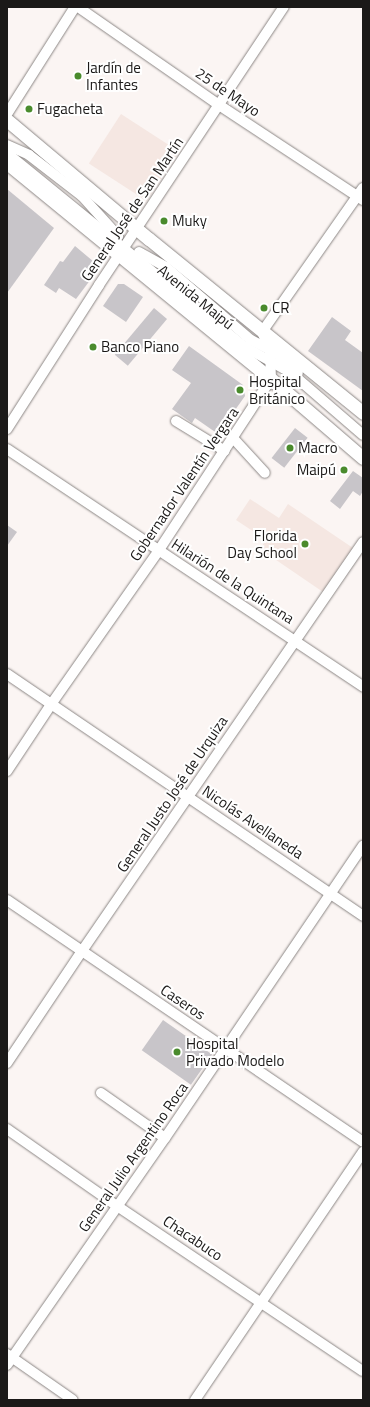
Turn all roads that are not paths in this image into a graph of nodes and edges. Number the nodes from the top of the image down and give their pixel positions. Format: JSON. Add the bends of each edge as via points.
{"nodes":[{"id":1,"x":76,"y":7,"type":"edge"},
{"id":2,"x":284,"y":7,"type":"edge"},
{"id":3,"x":219,"y":105,"type":"junction"},
{"id":4,"x":7,"y":114,"type":"edge"},
{"id":5,"x":7,"y":120,"type":"edge"},
{"id":6,"x":7,"y":145,"type":"edge"},
{"id":7,"x":7,"y":153,"type":"edge"},
{"id":8,"x":7,"y":163,"type":"edge"},
{"id":9,"x":361,"y":195,"type":"edge"},
{"id":10,"x":137,"y":229,"type":"junction"},
{"id":11,"x":124,"y":249,"type":"junction"},
{"id":12,"x":262,"y":332,"type":"junction"},
{"id":13,"x":270,"y":350,"type":"junction"},
{"id":14,"x":270,"y":362,"type":"junction"},
{"id":15,"x":271,"y":379,"type":"junction"},
{"id":16,"x":363,"y":413,"type":"edge"},
{"id":17,"x":337,"y":415,"type":"junction"},
{"id":18,"x":176,"y":421,"type":"dead end"},
{"id":19,"x":363,"y":427,"type":"edge"},
{"id":20,"x":7,"y":429,"type":"edge"},
{"id":21,"x":363,"y":435,"type":"edge"},
{"id":22,"x":233,"y":438,"type":"junction"},
{"id":23,"x":363,"y":440,"type":"edge"},
{"id":24,"x":7,"y":449,"type":"edge"},
{"id":25,"x":225,"y":451,"type":"junction"},
{"id":26,"x":363,"y":458,"type":"edge"},
{"id":27,"x":265,"y":473,"type":"dead end"},
{"id":28,"x":363,"y":542,"type":"edge"},
{"id":29,"x":159,"y":550,"type":"junction"},
{"id":30,"x":295,"y":640,"type":"junction"},
{"id":31,"x":7,"y":674,"type":"edge"},
{"id":32,"x":363,"y":686,"type":"edge"},
{"id":33,"x":52,"y":703,"type":"junction"},
{"id":34,"x":7,"y":771,"type":"edge"},
{"id":35,"x":189,"y":796,"type":"junction"},
{"id":36,"x":363,"y":846,"type":"edge"},
{"id":37,"x":331,"y":894,"type":"junction"},
{"id":38,"x":7,"y":900,"type":"edge"},
{"id":39,"x":363,"y":916,"type":"edge"},
{"id":40,"x":82,"y":951,"type":"junction"},
{"id":41,"x":225,"y":1049,"type":"junction"},
{"id":42,"x":7,"y":1063,"type":"edge"},
{"id":43,"x":101,"y":1093,"type":"dead end"},
{"id":44,"x":7,"y":1129,"type":"edge"},
{"id":45,"x":165,"y":1138,"type":"junction"},
{"id":46,"x":363,"y":1142,"type":"edge"},
{"id":47,"x":363,"y":1152,"type":"edge"},
{"id":48,"x":117,"y":1206,"type":"junction"},
{"id":49,"x":262,"y":1303,"type":"junction"},
{"id":50,"x":9,"y":1359,"type":"edge"},
{"id":51,"x":363,"y":1371,"type":"edge"},
{"id":52,"x":73,"y":1400,"type":"edge"},
{"id":53,"x":195,"y":1400,"type":"edge"}],
"edges":[{"from":1,"to":3,"type":"street","name":"25 de Mayo"},
{"from":1,"to":4,"type":"street"},
{"from":2,"to":3,"type":"street","name":"General José de San Martín"},
{"from":3,"to":9,"type":"street","name":"25 de Mayo"},
{"from":3,"to":10,"type":"street","name":"General José de San Martín"},
{"from":5,"to":10,"type":"main road","name":"Avenida Maipú"},
{"from":6,"to":11,"type":"street","via":[[29,155],[82,196],[118,236]]},
{"from":7,"to":11,"type":"street"},
{"from":8,"to":11,"type":"main road","name":"Avenida Maipú"},
{"from":9,"to":12,"type":"street"},
{"from":10,"to":11,"type":"street","name":"General José de San Martín"},
{"from":10,"to":12,"type":"main road","name":"Avenida Maipú"},
{"from":11,"to":13,"type":"street","via":[[139,252],[251,340]]},
{"from":11,"to":14,"type":"street","via":[[245,347]]},
{"from":11,"to":15,"type":"main road","name":"Avenida Maipú"},
{"from":11,"to":20,"type":"street","name":"General José de San Martín"},
{"from":12,"to":13,"type":"street"},
{"from":12,"to":16,"type":"main road","name":"Avenida Maipú"},
{"from":13,"to":14,"type":"street"},
{"from":13,"to":19,"type":"street"},
{"from":14,"to":15,"type":"street"},
{"from":14,"to":17,"type":"street"},
{"from":15,"to":22,"type":"street","name":"Gobernador Valentín Vergara"},
{"from":15,"to":26,"type":"main road","name":"Avenida Maipú"},
{"from":17,"to":21,"type":"street"},
{"from":17,"to":23,"type":"street"},
{"from":18,"to":25,"type":"street"},
{"from":22,"to":25,"type":"street","name":"Gobernador Valentín Vergara"},
{"from":22,"to":27,"type":"street"},
{"from":24,"to":29,"type":"street","name":"Hilarión de la Quintana"},
{"from":25,"to":29,"type":"street","name":"Gobernador Valentín Vergara"},
{"from":28,"to":30,"type":"street","name":"General Justo José de Urquiza"},
{"from":29,"to":30,"type":"street","name":"Hilarión de la Quintana"},
{"from":29,"to":33,"type":"street","name":"Gobernador Valentín Vergara"},
{"from":30,"to":32,"type":"street","name":"Hilarión de la Quintana"},
{"from":30,"to":35,"type":"street","name":"General Justo José de Urquiza"},
{"from":31,"to":33,"type":"street","name":"Nicolás Avellaneda"},
{"from":33,"to":34,"type":"street","name":"Gobernador Valentín Vergara"},
{"from":33,"to":35,"type":"street","name":"Nicolás Avellaneda"},
{"from":35,"to":37,"type":"street","name":"Nicolás Avellaneda"},
{"from":35,"to":40,"type":"street","name":"General Justo José de Urquiza"},
{"from":36,"to":37,"type":"street","name":"General Julio Argentino Roca"},
{"from":37,"to":39,"type":"street","name":"Nicolás Avellaneda"},
{"from":37,"to":41,"type":"street","name":"General Julio Argentino Roca"},
{"from":38,"to":40,"type":"street","name":"Caseros"},
{"from":40,"to":41,"type":"street","name":"Caseros"},
{"from":40,"to":42,"type":"street","name":"General Justo José de Urquiza"},
{"from":41,"to":45,"type":"street","name":"General Julio Argentino Roca"},
{"from":41,"to":46,"type":"street","name":"Caseros"},
{"from":43,"to":45,"type":"street"},
{"from":44,"to":48,"type":"street","name":"Chacabuco"},
{"from":45,"to":48,"type":"street","name":"General Julio Argentino Roca"},
{"from":47,"to":49,"type":"street"},
{"from":48,"to":49,"type":"street","name":"Chacabuco"},
{"from":48,"to":50,"type":"street","name":"General Julio Argentino Roca"},
{"from":49,"to":51,"type":"street","name":"Chacabuco"},
{"from":49,"to":53,"type":"street"},
{"from":50,"to":52,"type":"street"}]}
